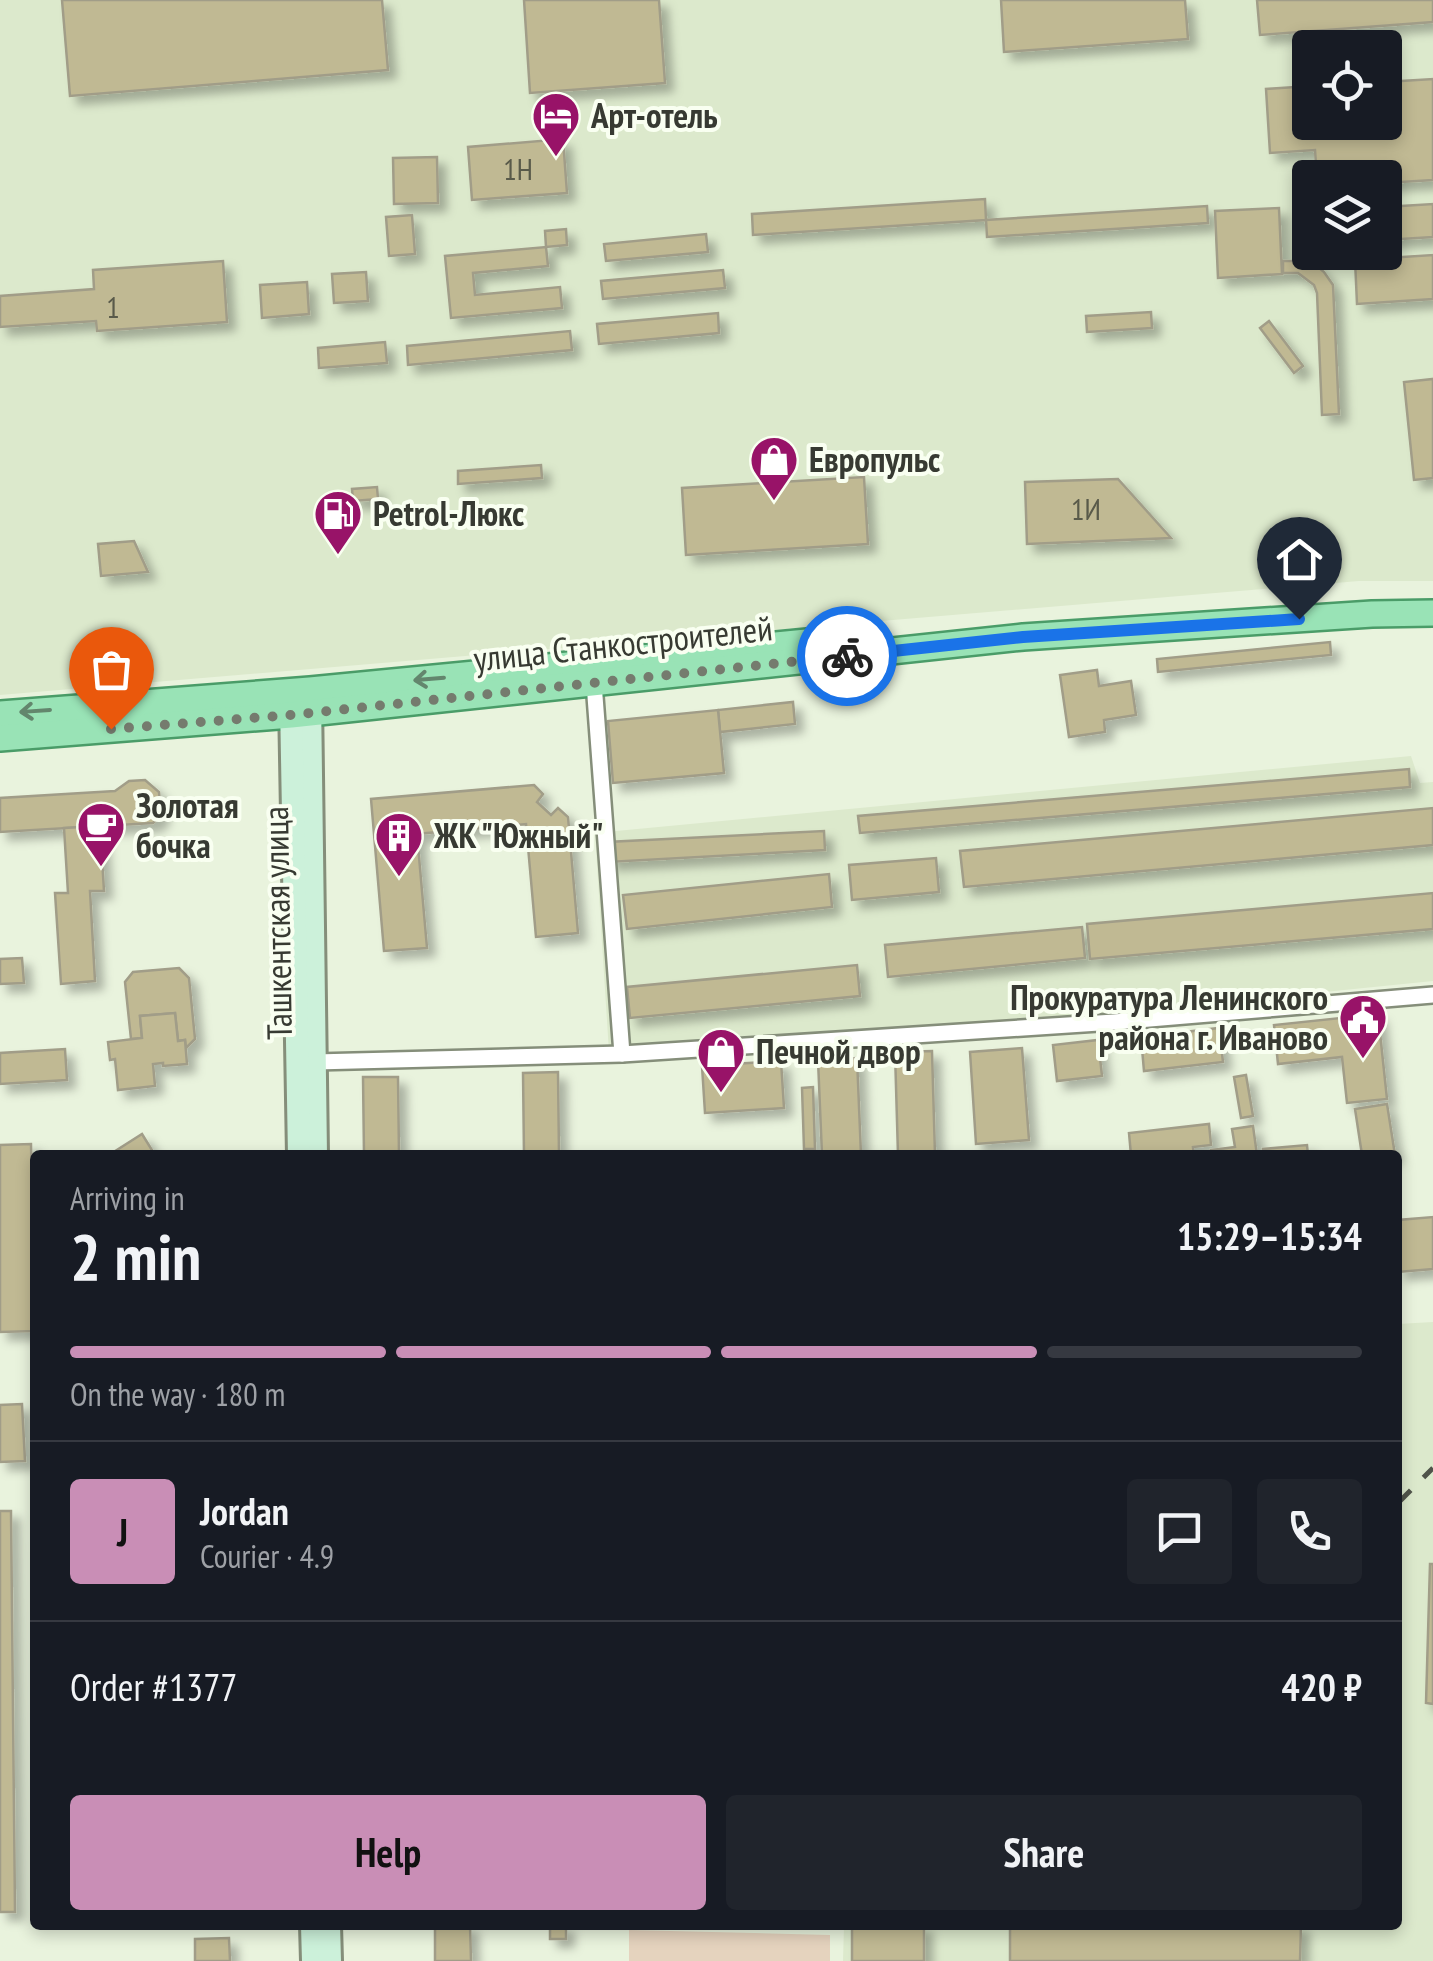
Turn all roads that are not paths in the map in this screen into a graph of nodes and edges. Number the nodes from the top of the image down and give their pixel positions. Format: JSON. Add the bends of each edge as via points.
{"nodes":[{"id":1,"x":1433,"y":600,"type":"edge"},
{"id":2,"x":1433,"y":613,"type":"edge"},
{"id":3,"x":594,"y":682,"type":"junction"},
{"id":4,"x":300,"y":702,"type":"junction"},
{"id":5,"x":0,"y":714,"type":"edge"},
{"id":6,"x":0,"y":738,"type":"edge"},
{"id":7,"x":1433,"y":995,"type":"edge"},
{"id":8,"x":622,"y":1054,"type":"junction"},
{"id":9,"x":306,"y":1062,"type":"junction"},
{"id":10,"x":307,"y":1108,"type":"junction"},
{"id":11,"x":300,"y":1150,"type":"edge"},
{"id":12,"x":315,"y":1150,"type":"edge"},
{"id":13,"x":312,"y":1930,"type":"edge"},
{"id":14,"x":330,"y":1930,"type":"edge"},
{"id":15,"x":313,"y":1961,"type":"edge"},
{"id":16,"x":330,"y":1961,"type":"edge"}],
"edges":[{"from":1,"to":4,"type":"main road","name":"улица Станкостроителей","one_way":true,"via":[[1023,620]]},
{"from":2,"to":3,"type":"main road","name":"улица Станкостроителей","via":[[1023,637]]},
{"from":3,"to":4,"type":"main road","name":"улица Станкостроителей"},
{"from":3,"to":8,"type":"street"},
{"from":4,"to":5,"type":"main road","name":"улица Станкостроителей","one_way":true},
{"from":4,"to":6,"type":"main road","name":"улица Станкостроителей"},
{"from":4,"to":9,"type":"main road","name":"Ташкентская улица"},
{"from":7,"to":8,"type":"street"},
{"from":8,"to":9,"type":"street"},
{"from":9,"to":10,"type":"main road","name":"Ташкентская улица"},
{"from":10,"to":11,"type":"main road","name":"Ташкентская улица"},
{"from":10,"to":12,"type":"main road","name":"Ташкентская улица"},
{"from":13,"to":15,"type":"main road"},
{"from":14,"to":16,"type":"main road"}]}
